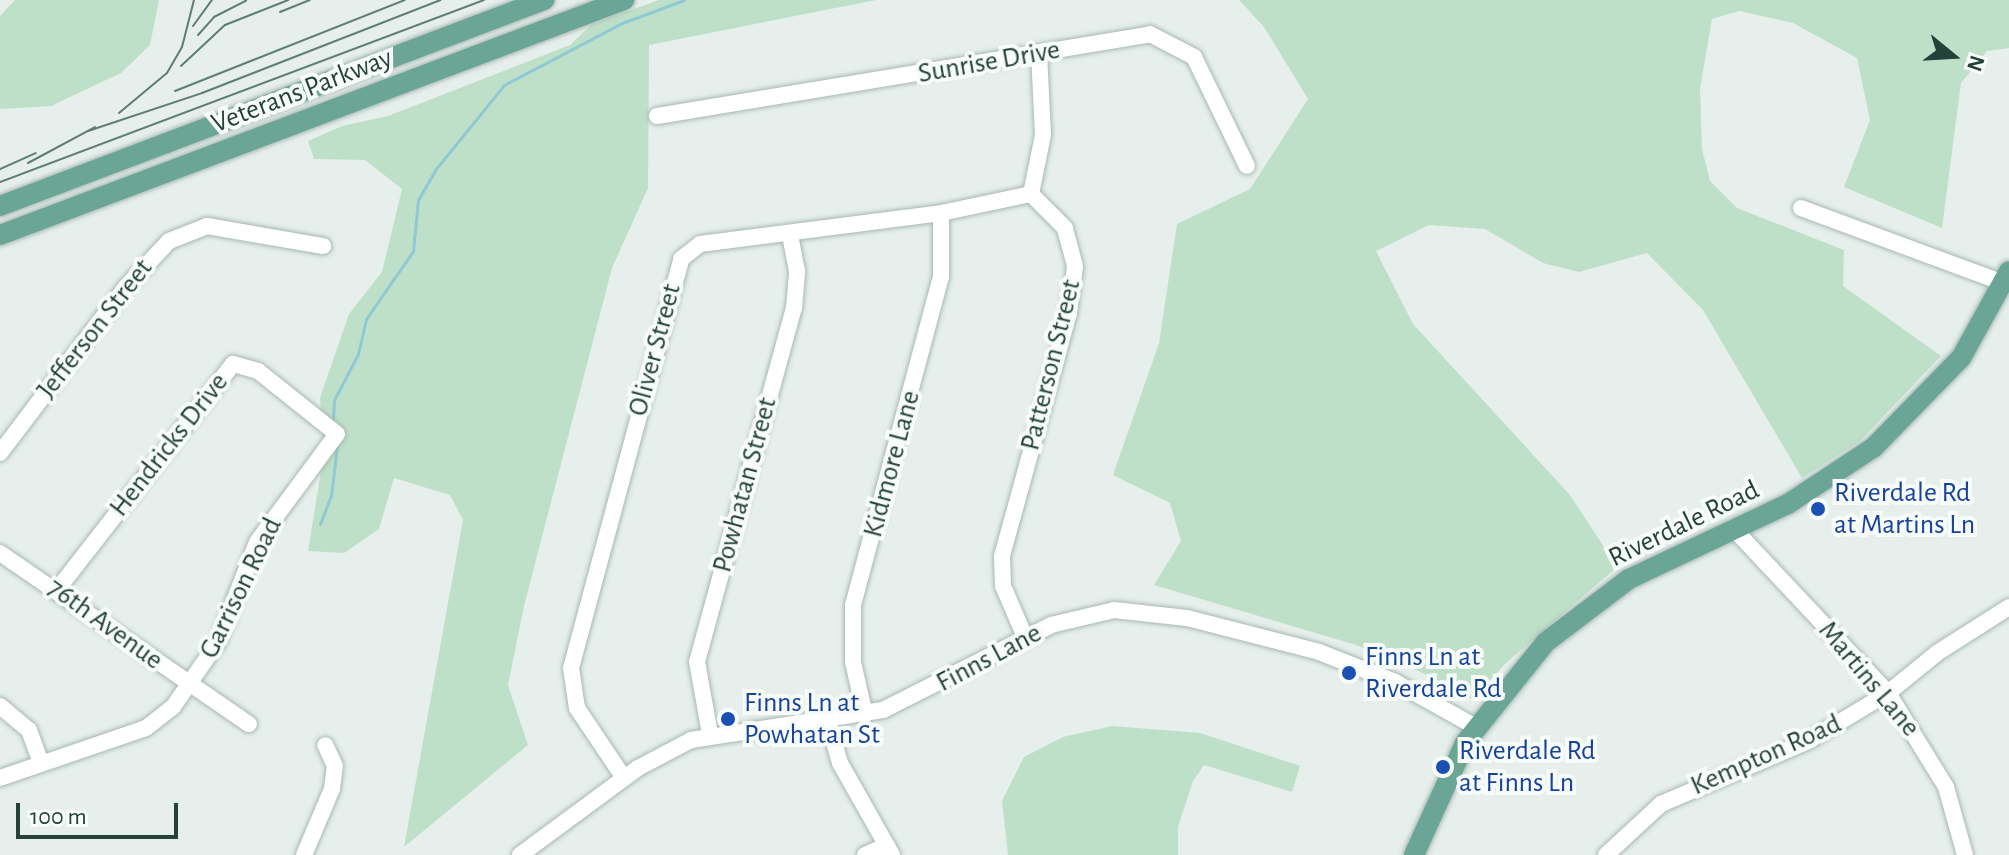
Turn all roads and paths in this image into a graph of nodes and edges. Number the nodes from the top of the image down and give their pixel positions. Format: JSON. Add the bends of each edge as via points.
{"nodes":[{"id":1,"x":544,"y":0,"type":"edge"},
{"id":2,"x":624,"y":0,"type":"edge"},
{"id":3,"x":1039,"y":54,"type":"junction"},
{"id":4,"x":657,"y":116,"type":"dead end"},
{"id":5,"x":1247,"y":166,"type":"dead end"},
{"id":6,"x":1031,"y":194,"type":"junction"},
{"id":7,"x":0,"y":206,"type":"edge"},
{"id":8,"x":1801,"y":208,"type":"dead end"},
{"id":9,"x":941,"y":213,"type":"junction"},
{"id":10,"x":0,"y":235,"type":"edge"},
{"id":11,"x":790,"y":235,"type":"junction"},
{"id":12,"x":323,"y":246,"type":"dead end"},
{"id":13,"x":2006,"y":277,"type":"edge"},
{"id":14,"x":337,"y":434,"type":"joint"},
{"id":15,"x":0,"y":453,"type":"edge"},
{"id":16,"x":1733,"y":528,"type":"junction"},
{"id":17,"x":0,"y":553,"type":"edge"},
{"id":18,"x":57,"y":590,"type":"junction"},
{"id":19,"x":2009,"y":607,"type":"edge"},
{"id":20,"x":1025,"y":637,"type":"junction"},
{"id":21,"x":189,"y":684,"type":"junction"},
{"id":22,"x":1888,"y":693,"type":"junction"},
{"id":23,"x":0,"y":706,"type":"edge"},
{"id":24,"x":865,"y":715,"type":"junction"},
{"id":25,"x":828,"y":721,"type":"junction"},
{"id":26,"x":249,"y":724,"type":"dead end"},
{"id":27,"x":1476,"y":727,"type":"junction"},
{"id":28,"x":710,"y":734,"type":"junction"},
{"id":29,"x":325,"y":745,"type":"dead end"},
{"id":30,"x":41,"y":763,"type":"junction"},
{"id":31,"x":0,"y":778,"type":"edge"},
{"id":32,"x":624,"y":778,"type":"junction"},
{"id":33,"x":538,"y":850,"type":"edge"},
{"id":34,"x":889,"y":850,"type":"edge"},
{"id":35,"x":304,"y":855,"type":"edge"},
{"id":36,"x":520,"y":855,"type":"edge"},
{"id":37,"x":865,"y":855,"type":"edge"},
{"id":38,"x":1414,"y":855,"type":"edge"},
{"id":39,"x":1606,"y":855,"type":"edge"},
{"id":40,"x":1965,"y":855,"type":"edge"}],
"edges":[{"from":1,"to":7,"type":"main road","name":"Veterans Parkway"},
{"from":2,"to":10,"type":"main road","name":"Veterans Parkway"},
{"from":3,"to":4,"type":"street","name":"Sunrise Drive"},
{"from":3,"to":5,"type":"street","name":"Sunrise Drive","via":[[1143,34],[1172,41],[1198,63]]},
{"from":3,"to":6,"type":"street","via":[[1043,135]]},
{"from":6,"to":9,"type":"street","name":"Oliver Street"},
{"from":6,"to":20,"type":"street","name":"Patterson Street","via":[[1065,228],[1075,266],[1069,313],[1002,556],[1003,586]]},
{"from":8,"to":13,"type":"street"},
{"from":9,"to":11,"type":"street","name":"Oliver Street"},
{"from":9,"to":24,"type":"street","name":"Kidmore Lane","via":[[941,277],[851,619],[856,688]]},
{"from":11,"to":28,"type":"street","name":"Powhatan Street","via":[[797,271],[794,308],[697,662],[698,691]]},
{"from":11,"to":32,"type":"street","name":"Oliver Street","via":[[692,247],[671,284],[571,668],[577,708]]},
{"from":12,"to":15,"type":"street","name":"Jefferson Street","via":[[207,226],[181,233],[153,255]]},
{"from":13,"to":16,"type":"main road","name":"Riverdale Road","via":[[1961,358],[1906,419],[1808,494]]},
{"from":14,"to":18,"type":"street","name":"Hendricks Drive","via":[[258,371],[233,364]]},
{"from":14,"to":21,"type":"street","name":"Garrison Road","via":[[257,542],[218,642]]},
{"from":16,"to":22,"type":"street","name":"Martins Lane"},
{"from":16,"to":27,"type":"main road","name":"Riverdale Road","via":[[1650,567],[1578,615],[1546,642]]},
{"from":17,"to":18,"type":"street","name":"76th Avenue"},
{"from":18,"to":21,"type":"street","name":"76th Avenue"},
{"from":19,"to":22,"type":"street","name":"Kempton Road","via":[[1937,653]]},
{"from":20,"to":24,"type":"street","name":"Finns Lane","via":[[919,696]]},
{"from":20,"to":27,"type":"street","name":"Finns Lane","via":[[1096,613],[1144,610],[1179,616],[1339,659]]},
{"from":21,"to":26,"type":"street","name":"76th Avenue"},
{"from":21,"to":30,"type":"street","name":"Garrison Road","via":[[173,707],[146,728]]},
{"from":22,"to":39,"type":"street","name":"Kempton Road","via":[[1810,740],[1661,804]]},
{"from":22,"to":40,"type":"street","name":"Martins Lane","via":[[1946,787]]},
{"from":23,"to":30,"type":"street","via":[[29,730]]},
{"from":24,"to":25,"type":"street","name":"Finns Lane"},
{"from":25,"to":28,"type":"street","name":"Finns Lane"},
{"from":25,"to":34,"type":"street","via":[[840,763]]},
{"from":27,"to":38,"type":"main road","name":"Riverdale Road","via":[[1436,798]]},
{"from":28,"to":32,"type":"street","name":"Finns Lane","via":[[657,756]]},
{"from":29,"to":35,"type":"street","via":[[335,766],[332,789]]},
{"from":30,"to":31,"type":"street","name":"Garrison Road"},
{"from":32,"to":33,"type":"street","name":"Finns Lane"},
{"from":33,"to":36,"type":"street","name":"Finns Lane"},
{"from":34,"to":37,"type":"street"}]}
